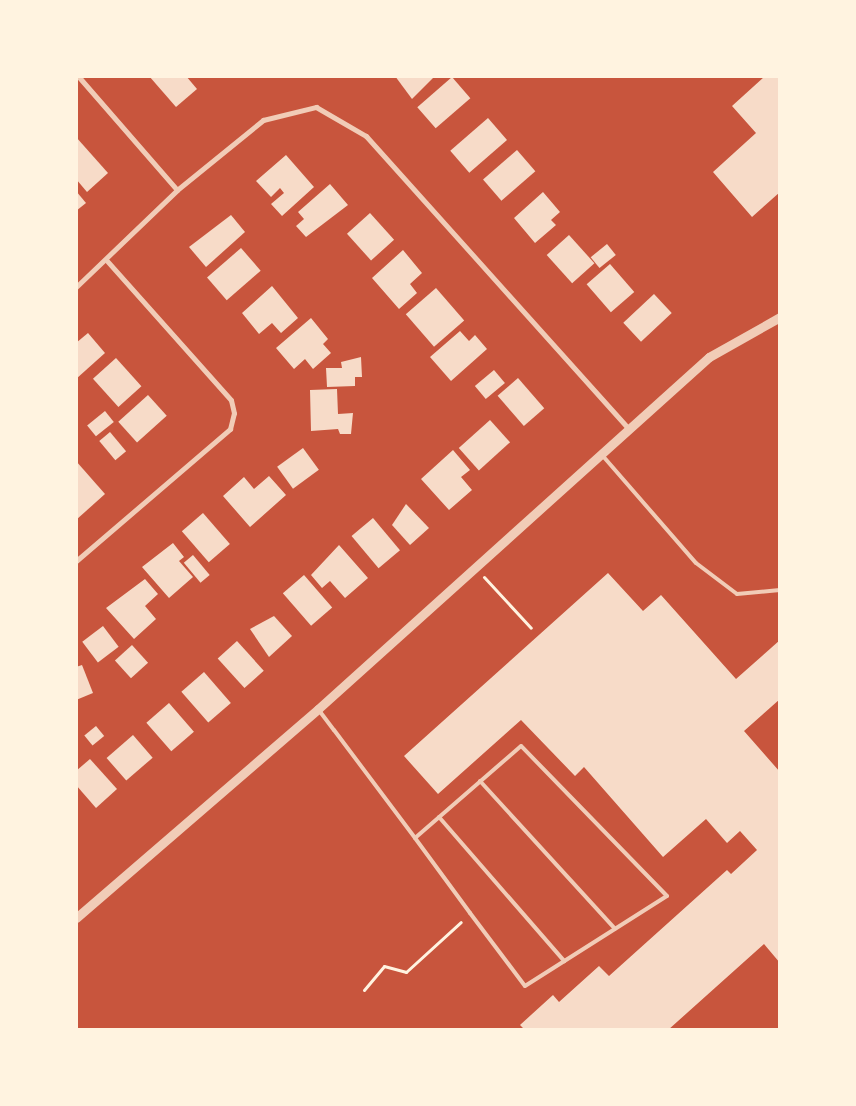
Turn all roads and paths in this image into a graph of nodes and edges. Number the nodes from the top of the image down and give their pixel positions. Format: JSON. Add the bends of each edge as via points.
{"nodes":[{"id":1,"x":78,"y":76,"type":"edge"},
{"id":2,"x":177,"y":190,"type":"junction"},
{"id":3,"x":107,"y":261,"type":"junction"},
{"id":4,"x":76,"y":287,"type":"edge"},
{"id":5,"x":780,"y":317,"type":"edge"},
{"id":6,"x":629,"y":429,"type":"junction"},
{"id":7,"x":600,"y":454,"type":"junction"},
{"id":8,"x":76,"y":561,"type":"edge"},
{"id":9,"x":476,"y":566,"type":"junction"},
{"id":10,"x":780,"y":590,"type":"edge"},
{"id":11,"x":531,"y":628,"type":"dead end"},
{"id":12,"x":318,"y":709,"type":"junction"},
{"id":13,"x":480,"y":781,"type":"junction"},
{"id":14,"x":439,"y":817,"type":"junction"},
{"id":15,"x":414,"y":838,"type":"junction"},
{"id":16,"x":470,"y":913,"type":"junction"},
{"id":17,"x":76,"y":918,"type":"edge"},
{"id":18,"x":616,"y":929,"type":"junction"},
{"id":19,"x":564,"y":961,"type":"junction"},
{"id":20,"x":364,"y":990,"type":"dead end"}],
"edges":[{"from":1,"to":2,"type":"street"},
{"from":2,"to":3,"type":"street"},
{"from":2,"to":6,"type":"street","via":[[263,120],[316,107],[366,136]]},
{"from":3,"to":4,"type":"street"},
{"from":3,"to":8,"type":"street","via":[[230,400],[234,413],[230,429]]},
{"from":5,"to":6,"type":"street","via":[[709,357]]},
{"from":6,"to":7,"type":"street"},
{"from":7,"to":9,"type":"street"},
{"from":7,"to":10,"type":"lane","via":[[696,563],[737,594]]},
{"from":9,"to":11,"type":"path"},
{"from":9,"to":12,"type":"street"},
{"from":12,"to":15,"type":"lane"},
{"from":12,"to":17,"type":"street"},
{"from":13,"to":14,"type":"lane"},
{"from":13,"to":18,"type":"lane"},
{"from":13,"to":18,"type":"lane","via":[[521,746],[666,896]]},
{"from":14,"to":15,"type":"lane"},
{"from":14,"to":19,"type":"lane"},
{"from":15,"to":16,"type":"lane"},
{"from":16,"to":19,"type":"lane","via":[[525,986]]},
{"from":16,"to":20,"type":"path","via":[[406,972],[384,966]]},
{"from":18,"to":19,"type":"lane"}]}
